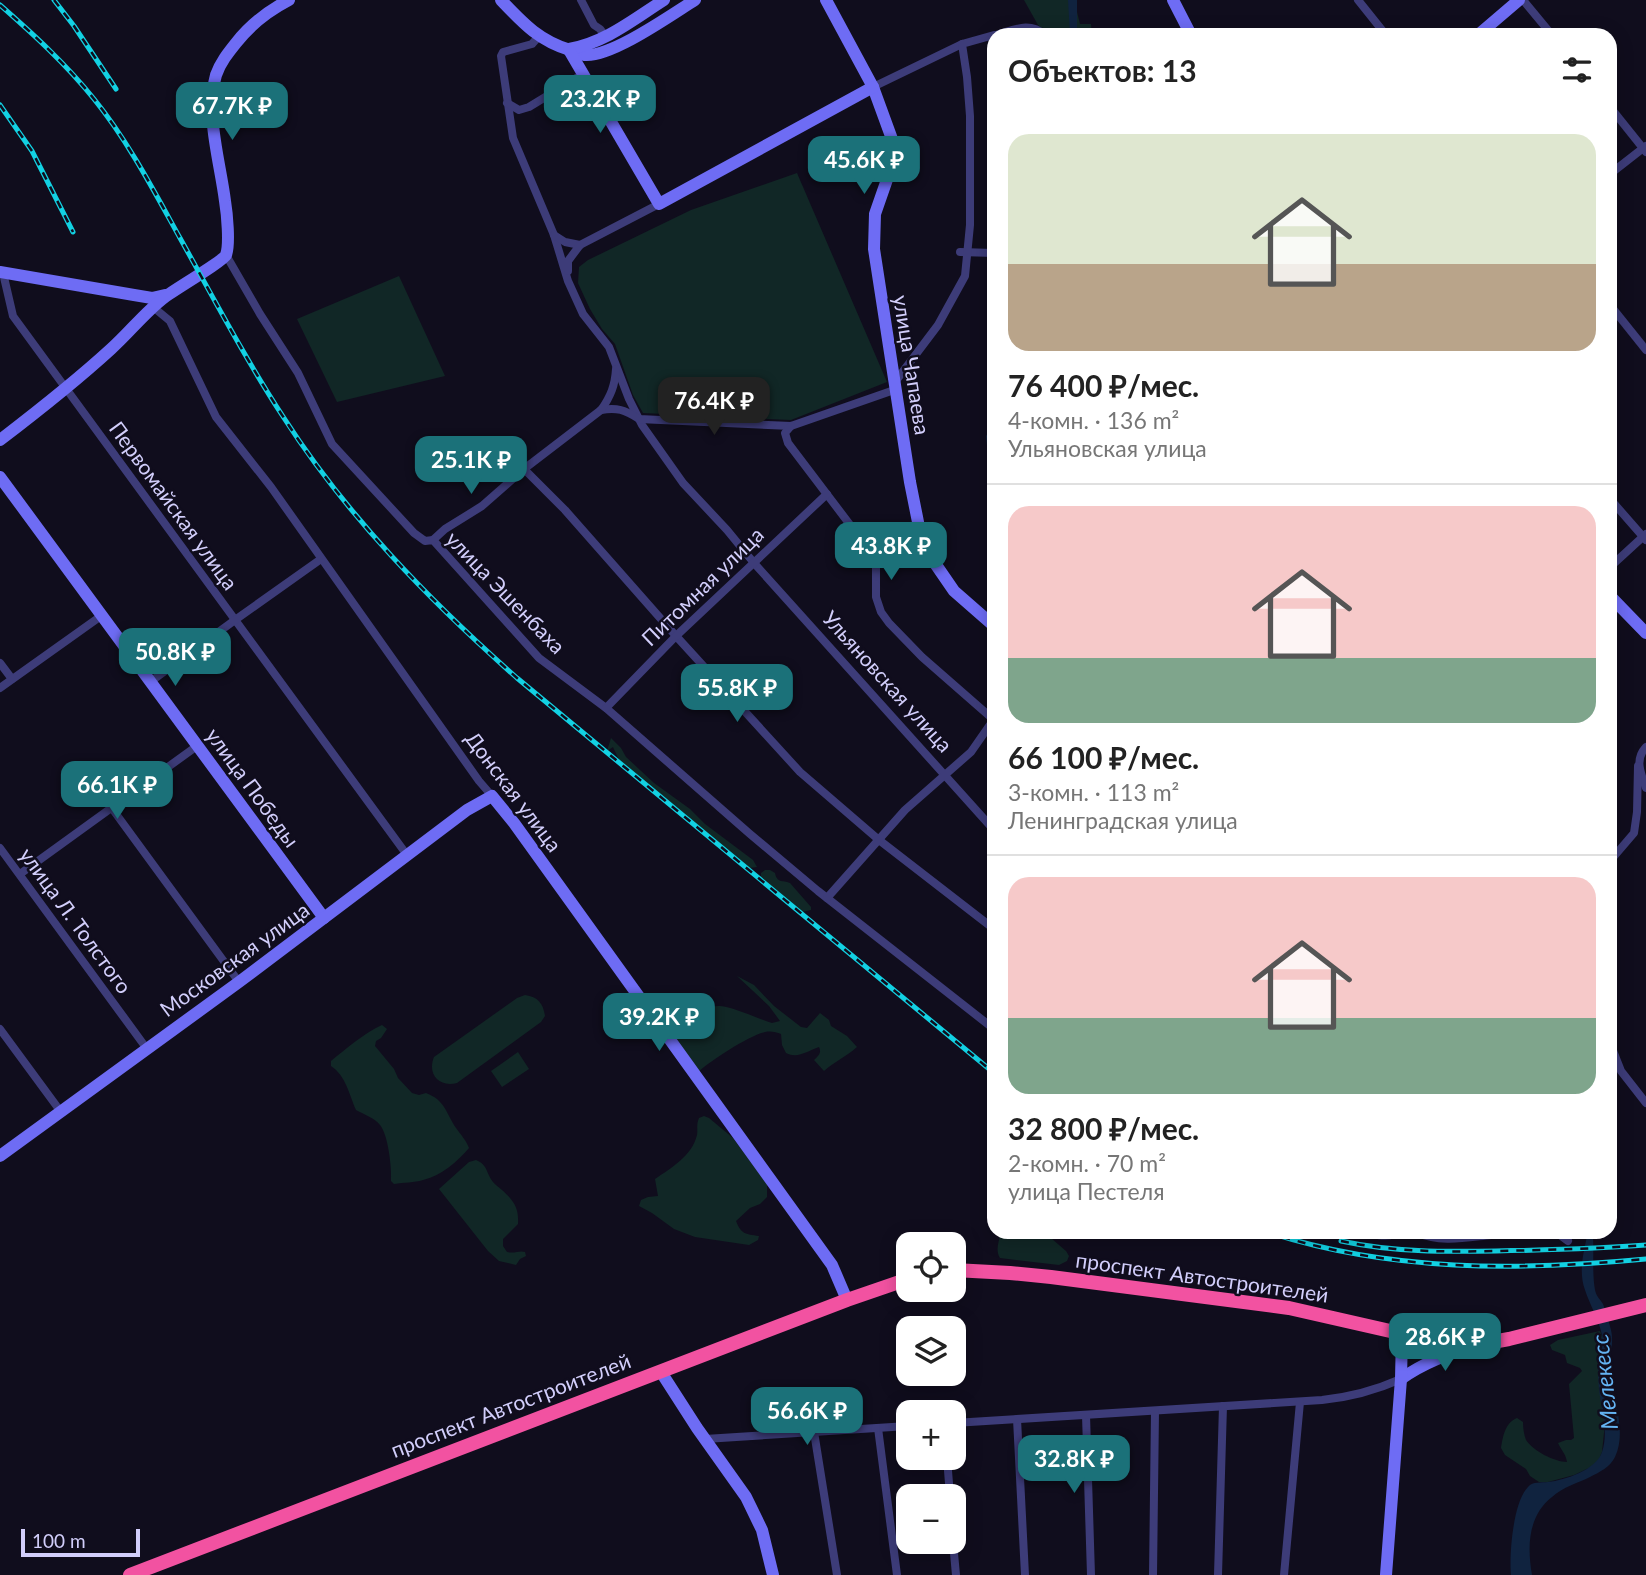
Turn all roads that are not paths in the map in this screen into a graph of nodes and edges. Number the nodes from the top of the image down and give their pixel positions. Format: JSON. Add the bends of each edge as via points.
{"nodes":[{"id":1,"x":289,"y":0,"type":"edge"},
{"id":2,"x":501,"y":0,"type":"edge"},
{"id":3,"x":581,"y":0,"type":"edge"},
{"id":4,"x":664,"y":0,"type":"edge"},
{"id":5,"x":695,"y":0,"type":"edge"},
{"id":6,"x":826,"y":0,"type":"edge"},
{"id":7,"x":1173,"y":0,"type":"edge"},
{"id":8,"x":1358,"y":0,"type":"edge"},
{"id":9,"x":1521,"y":0,"type":"edge"},
{"id":10,"x":1187,"y":28,"type":"edge"},
{"id":11,"x":1380,"y":28,"type":"edge"},
{"id":12,"x":1487,"y":28,"type":"edge"},
{"id":13,"x":1546,"y":28,"type":"edge"},
{"id":14,"x":539,"y":36,"type":"junction"},
{"id":15,"x":606,"y":37,"type":"junction"},
{"id":16,"x":987,"y":37,"type":"edge"},
{"id":17,"x":962,"y":44,"type":"junction"},
{"id":18,"x":569,"y":50,"type":"junction"},
{"id":19,"x":583,"y":74,"type":"junction"},
{"id":20,"x":873,"y":87,"type":"junction"},
{"id":21,"x":507,"y":103,"type":"junction"},
{"id":22,"x":519,"y":110,"type":"junction"},
{"id":23,"x":1617,"y":115,"type":"edge"},
{"id":24,"x":510,"y":122,"type":"junction"},
{"id":25,"x":1645,"y":149,"type":"edge"},
{"id":26,"x":1617,"y":169,"type":"edge"},
{"id":27,"x":659,"y":204,"type":"junction"},
{"id":28,"x":554,"y":235,"type":"junction"},
{"id":29,"x":580,"y":245,"type":"junction"},
{"id":30,"x":964,"y":253,"type":"junction"},
{"id":31,"x":987,"y":253,"type":"edge"},
{"id":32,"x":226,"y":255,"type":"junction"},
{"id":33,"x":1,"y":272,"type":"edge"},
{"id":34,"x":568,"y":281,"type":"junction"},
{"id":35,"x":169,"y":295,"type":"junction"},
{"id":36,"x":153,"y":307,"type":"junction"},
{"id":37,"x":1617,"y":314,"type":"edge"},
{"id":38,"x":1646,"y":350,"type":"edge"},
{"id":39,"x":617,"y":366,"type":"junction"},
{"id":40,"x":896,"y":386,"type":"junction"},
{"id":41,"x":65,"y":389,"type":"junction"},
{"id":42,"x":601,"y":410,"type":"junction"},
{"id":43,"x":639,"y":419,"type":"junction"},
{"id":44,"x":791,"y":426,"type":"junction"},
{"id":45,"x":0,"y":440,"type":"edge"},
{"id":46,"x":524,"y":469,"type":"junction"},
{"id":47,"x":0,"y":477,"type":"edge"},
{"id":48,"x":827,"y":494,"type":"junction"},
{"id":49,"x":1617,"y":507,"type":"edge"},
{"id":50,"x":1645,"y":537,"type":"edge"},
{"id":51,"x":433,"y":540,"type":"junction"},
{"id":52,"x":321,"y":559,"type":"junction"},
{"id":53,"x":1617,"y":561,"type":"edge"},
{"id":54,"x":754,"y":563,"type":"junction"},
{"id":55,"x":1617,"y":603,"type":"edge"},
{"id":56,"x":102,"y":616,"type":"junction"},
{"id":57,"x":235,"y":620,"type":"junction"},
{"id":58,"x":987,"y":620,"type":"edge"},
{"id":59,"x":1646,"y":633,"type":"edge"},
{"id":60,"x":676,"y":636,"type":"junction"},
{"id":61,"x":0,"y":663,"type":"edge"},
{"id":62,"x":12,"y":679,"type":"junction"},
{"id":63,"x":150,"y":682,"type":"junction"},
{"id":64,"x":0,"y":688,"type":"edge"},
{"id":65,"x":606,"y":708,"type":"junction"},
{"id":66,"x":987,"y":714,"type":"edge"},
{"id":67,"x":987,"y":730,"type":"edge"},
{"id":68,"x":197,"y":746,"type":"junction"},
{"id":69,"x":1646,"y":747,"type":"edge"},
{"id":70,"x":1638,"y":766,"type":"junction"},
{"id":71,"x":946,"y":775,"type":"junction"},
{"id":72,"x":1646,"y":788,"type":"edge"},
{"id":73,"x":492,"y":796,"type":"junction"},
{"id":74,"x":111,"y":807,"type":"junction"},
{"id":75,"x":987,"y":822,"type":"edge"},
{"id":76,"x":879,"y":840,"type":"junction"},
{"id":77,"x":0,"y":848,"type":"edge"},
{"id":78,"x":1617,"y":852,"type":"edge"},
{"id":79,"x":407,"y":855,"type":"junction"},
{"id":80,"x":20,"y":874,"type":"junction"},
{"id":81,"x":827,"y":898,"type":"junction"},
{"id":82,"x":324,"y":918,"type":"junction"},
{"id":83,"x":987,"y":924,"type":"edge"},
{"id":84,"x":239,"y":982,"type":"junction"},
{"id":85,"x":987,"y":1024,"type":"edge"},
{"id":86,"x":0,"y":1029,"type":"edge"},
{"id":87,"x":147,"y":1049,"type":"junction"},
{"id":88,"x":1617,"y":1061,"type":"edge"},
{"id":89,"x":1646,"y":1103,"type":"edge"},
{"id":90,"x":61,"y":1112,"type":"junction"},
{"id":91,"x":0,"y":1156,"type":"edge"},
{"id":92,"x":1444,"y":1239,"type":"edge"},
{"id":93,"x":1466,"y":1239,"type":"edge"},
{"id":94,"x":1565,"y":1239,"type":"edge"},
{"id":95,"x":1568,"y":1241,"type":"dead end"},
{"id":96,"x":966,"y":1271,"type":"edge"},
{"id":97,"x":896,"y":1283,"type":"edge"},
{"id":98,"x":847,"y":1300,"type":"junction"},
{"id":99,"x":1639,"y":1306,"type":"edge"},
{"id":100,"x":1402,"y":1334,"type":"junction"},
{"id":101,"x":1476,"y":1345,"type":"junction"},
{"id":102,"x":661,"y":1371,"type":"junction"},
{"id":103,"x":1401,"y":1379,"type":"junction"},
{"id":104,"x":1300,"y":1402,"type":"junction"},
{"id":105,"x":1223,"y":1406,"type":"junction"},
{"id":106,"x":1155,"y":1411,"type":"junction"},
{"id":107,"x":1086,"y":1415,"type":"junction"},
{"id":108,"x":1017,"y":1419,"type":"junction"},
{"id":109,"x":966,"y":1422,"type":"edge"},
{"id":110,"x":896,"y":1427,"type":"edge"},
{"id":111,"x":878,"y":1428,"type":"junction"},
{"id":112,"x":814,"y":1432,"type":"junction"},
{"id":113,"x":705,"y":1439,"type":"junction"},
{"id":114,"x":954,"y":1554,"type":"edge"},
{"id":115,"x":130,"y":1575,"type":"edge"},
{"id":116,"x":773,"y":1575,"type":"edge"},
{"id":117,"x":837,"y":1575,"type":"edge"},
{"id":118,"x":897,"y":1575,"type":"edge"},
{"id":119,"x":956,"y":1575,"type":"edge"},
{"id":120,"x":1025,"y":1575,"type":"edge"},
{"id":121,"x":1091,"y":1575,"type":"edge"},
{"id":122,"x":1153,"y":1575,"type":"edge"},
{"id":123,"x":1218,"y":1575,"type":"edge"},
{"id":124,"x":1284,"y":1575,"type":"edge"},
{"id":125,"x":1385,"y":1575,"type":"edge"}],
"edges":[{"from":1,"to":32,"type":"street","via":[[250,26],[216,75],[213,119],[228,229]]},
{"from":2,"to":14,"type":"street"},
{"from":3,"to":15,"type":"street"},
{"from":4,"to":15,"type":"street"},
{"from":5,"to":18,"type":"street","via":[[637,37],[607,50],[586,55]]},
{"from":6,"to":20,"type":"street","name":"улица Чапаева"},
{"from":7,"to":10,"type":"street"},
{"from":8,"to":11,"type":"street"},
{"from":9,"to":12,"type":"street"},
{"from":9,"to":13,"type":"street"},
{"from":14,"to":18,"type":"street"},
{"from":14,"to":21,"type":"street","name":"Ульяновская улица","via":[[532,44],[501,56]]},
{"from":15,"to":18,"type":"street"},
{"from":16,"to":17,"type":"street"},
{"from":17,"to":20,"type":"street"},
{"from":17,"to":30,"type":"street","via":[[970,116],[970,225]]},
{"from":18,"to":19,"type":"street"},
{"from":19,"to":22,"type":"street"},
{"from":19,"to":27,"type":"street"},
{"from":20,"to":27,"type":"street"},
{"from":20,"to":40,"type":"street","name":"улица Чапаева","via":[[892,139],[891,168],[875,214],[874,249]]},
{"from":21,"to":22,"type":"street"},
{"from":21,"to":24,"type":"street","name":"Ульяновская улица"},
{"from":22,"to":24,"type":"street"},
{"from":23,"to":25,"type":"street"},
{"from":24,"to":28,"type":"street","name":"Ульяновская улица"},
{"from":25,"to":26,"type":"street"},
{"from":27,"to":29,"type":"street"},
{"from":28,"to":29,"type":"street"},
{"from":28,"to":34,"type":"street","name":"Ульяновская улица"},
{"from":29,"to":34,"type":"street","via":[[568,261]]},
{"from":30,"to":31,"type":"street"},
{"from":30,"to":40,"type":"street","via":[[965,276]]},
{"from":32,"to":35,"type":"street"},
{"from":32,"to":51,"type":"street","name":"улица Эшенбаха","via":[[298,373],[332,444],[414,534]]},
{"from":33,"to":35,"type":"street","via":[[152,298]]},
{"from":33,"to":41,"type":"street","name":"Первомайская улица","via":[[13,316]]},
{"from":34,"to":39,"type":"street","name":"Ульяновская улица"},
{"from":35,"to":36,"type":"street"},
{"from":36,"to":41,"type":"street"},
{"from":36,"to":52,"type":"street","name":"Донская улица","via":[[170,321],[216,417]]},
{"from":37,"to":38,"type":"street"},
{"from":39,"to":42,"type":"street","via":[[615,384]]},
{"from":39,"to":43,"type":"street","name":"Ульяновская улица"},
{"from":40,"to":44,"type":"street"},
{"from":40,"to":58,"type":"street","name":"улица Чапаева","via":[[920,532],[954,592]]},
{"from":41,"to":45,"type":"street"},
{"from":41,"to":57,"type":"street","name":"Первомайская улица"},
{"from":42,"to":43,"type":"street","via":[[615,407]]},
{"from":42,"to":46,"type":"street"},
{"from":43,"to":44,"type":"street"},
{"from":43,"to":54,"type":"street","name":"Ульяновская улица","via":[[683,484]]},
{"from":44,"to":48,"type":"street","via":[[785,433],[788,443]]},
{"from":46,"to":51,"type":"street"},
{"from":46,"to":60,"type":"street"},
{"from":47,"to":56,"type":"street","name":"улица Победы"},
{"from":48,"to":54,"type":"street","name":"Питомная улица"},
{"from":48,"to":66,"type":"street","via":[[876,559],[876,597],[889,623]]},
{"from":49,"to":50,"type":"street"},
{"from":50,"to":53,"type":"street"},
{"from":51,"to":65,"type":"street","name":"улица Эшенбаха","via":[[539,658]]},
{"from":52,"to":57,"type":"street"},
{"from":52,"to":73,"type":"street","name":"Донская улица"},
{"from":54,"to":60,"type":"street","name":"Питомная улица"},
{"from":54,"to":71,"type":"street","name":"Ульяновская улица"},
{"from":55,"to":59,"type":"street"},
{"from":56,"to":62,"type":"street"},
{"from":56,"to":63,"type":"street","name":"улица Победы"},
{"from":57,"to":63,"type":"street"},
{"from":57,"to":79,"type":"street","name":"Первомайская улица"},
{"from":60,"to":65,"type":"street","name":"Питомная улица"},
{"from":60,"to":76,"type":"street","via":[[800,772]]},
{"from":61,"to":62,"type":"street"},
{"from":62,"to":64,"type":"street"},
{"from":63,"to":68,"type":"street","name":"улица Победы"},
{"from":65,"to":81,"type":"street","name":"улица Эшенбаха"},
{"from":67,"to":71,"type":"street"},
{"from":68,"to":74,"type":"street"},
{"from":68,"to":82,"type":"street","name":"улица Победы"},
{"from":69,"to":70,"type":"street"},
{"from":70,"to":72,"type":"street"},
{"from":70,"to":78,"type":"street","via":[[1634,833]]},
{"from":71,"to":75,"type":"street","name":"Ульяновская улица"},
{"from":71,"to":76,"type":"street"},
{"from":73,"to":79,"type":"street","name":"Московская улица"},
{"from":73,"to":98,"type":"street","name":"Донская улица","via":[[832,1265]]},
{"from":74,"to":80,"type":"street"},
{"from":74,"to":84,"type":"street"},
{"from":76,"to":81,"type":"street"},
{"from":76,"to":83,"type":"street"},
{"from":77,"to":80,"type":"street","name":"улица Л. Толстого"},
{"from":79,"to":82,"type":"street","name":"Московская улица"},
{"from":80,"to":87,"type":"street","name":"улица Л. Толстого"},
{"from":81,"to":85,"type":"street","name":"улица Эшенбаха"},
{"from":82,"to":84,"type":"street","name":"Московская улица"},
{"from":84,"to":87,"type":"street","name":"Московская улица"},
{"from":86,"to":90,"type":"street"},
{"from":87,"to":90,"type":"street","name":"Московская улица"},
{"from":88,"to":89,"type":"street"},
{"from":90,"to":91,"type":"street","name":"Московская улица"},
{"from":92,"to":93,"type":"street"},
{"from":94,"to":95,"type":"street"},
{"from":96,"to":100,"type":"highway","name":"проспект Автостроителей","via":[[1289,1308]]},
{"from":97,"to":98,"type":"highway","name":"проспект Автостроителей"},
{"from":98,"to":102,"type":"highway","name":"проспект Автостроителей"},
{"from":99,"to":101,"type":"highway","name":"проспект Автостроителей"},
{"from":100,"to":101,"type":"highway","name":"проспект Автостроителей"},
{"from":100,"to":103,"type":"street"},
{"from":101,"to":103,"type":"street","via":[[1440,1357]]},
{"from":102,"to":113,"type":"street"},
{"from":102,"to":115,"type":"highway","name":"проспект Автостроителей"},
{"from":103,"to":104,"type":"street","via":[[1350,1397]]},
{"from":103,"to":125,"type":"street"},
{"from":104,"to":105,"type":"street"},
{"from":104,"to":124,"type":"street"},
{"from":105,"to":106,"type":"street"},
{"from":105,"to":123,"type":"street"},
{"from":106,"to":107,"type":"street"},
{"from":106,"to":122,"type":"street"},
{"from":107,"to":108,"type":"street"},
{"from":107,"to":121,"type":"street"},
{"from":108,"to":109,"type":"street"},
{"from":108,"to":120,"type":"street"},
{"from":110,"to":111,"type":"street"},
{"from":111,"to":112,"type":"street"},
{"from":111,"to":118,"type":"street"},
{"from":112,"to":113,"type":"street"},
{"from":112,"to":117,"type":"street"},
{"from":113,"to":116,"type":"street","via":[[746,1497],[762,1530]]},
{"from":114,"to":119,"type":"street"}]}
